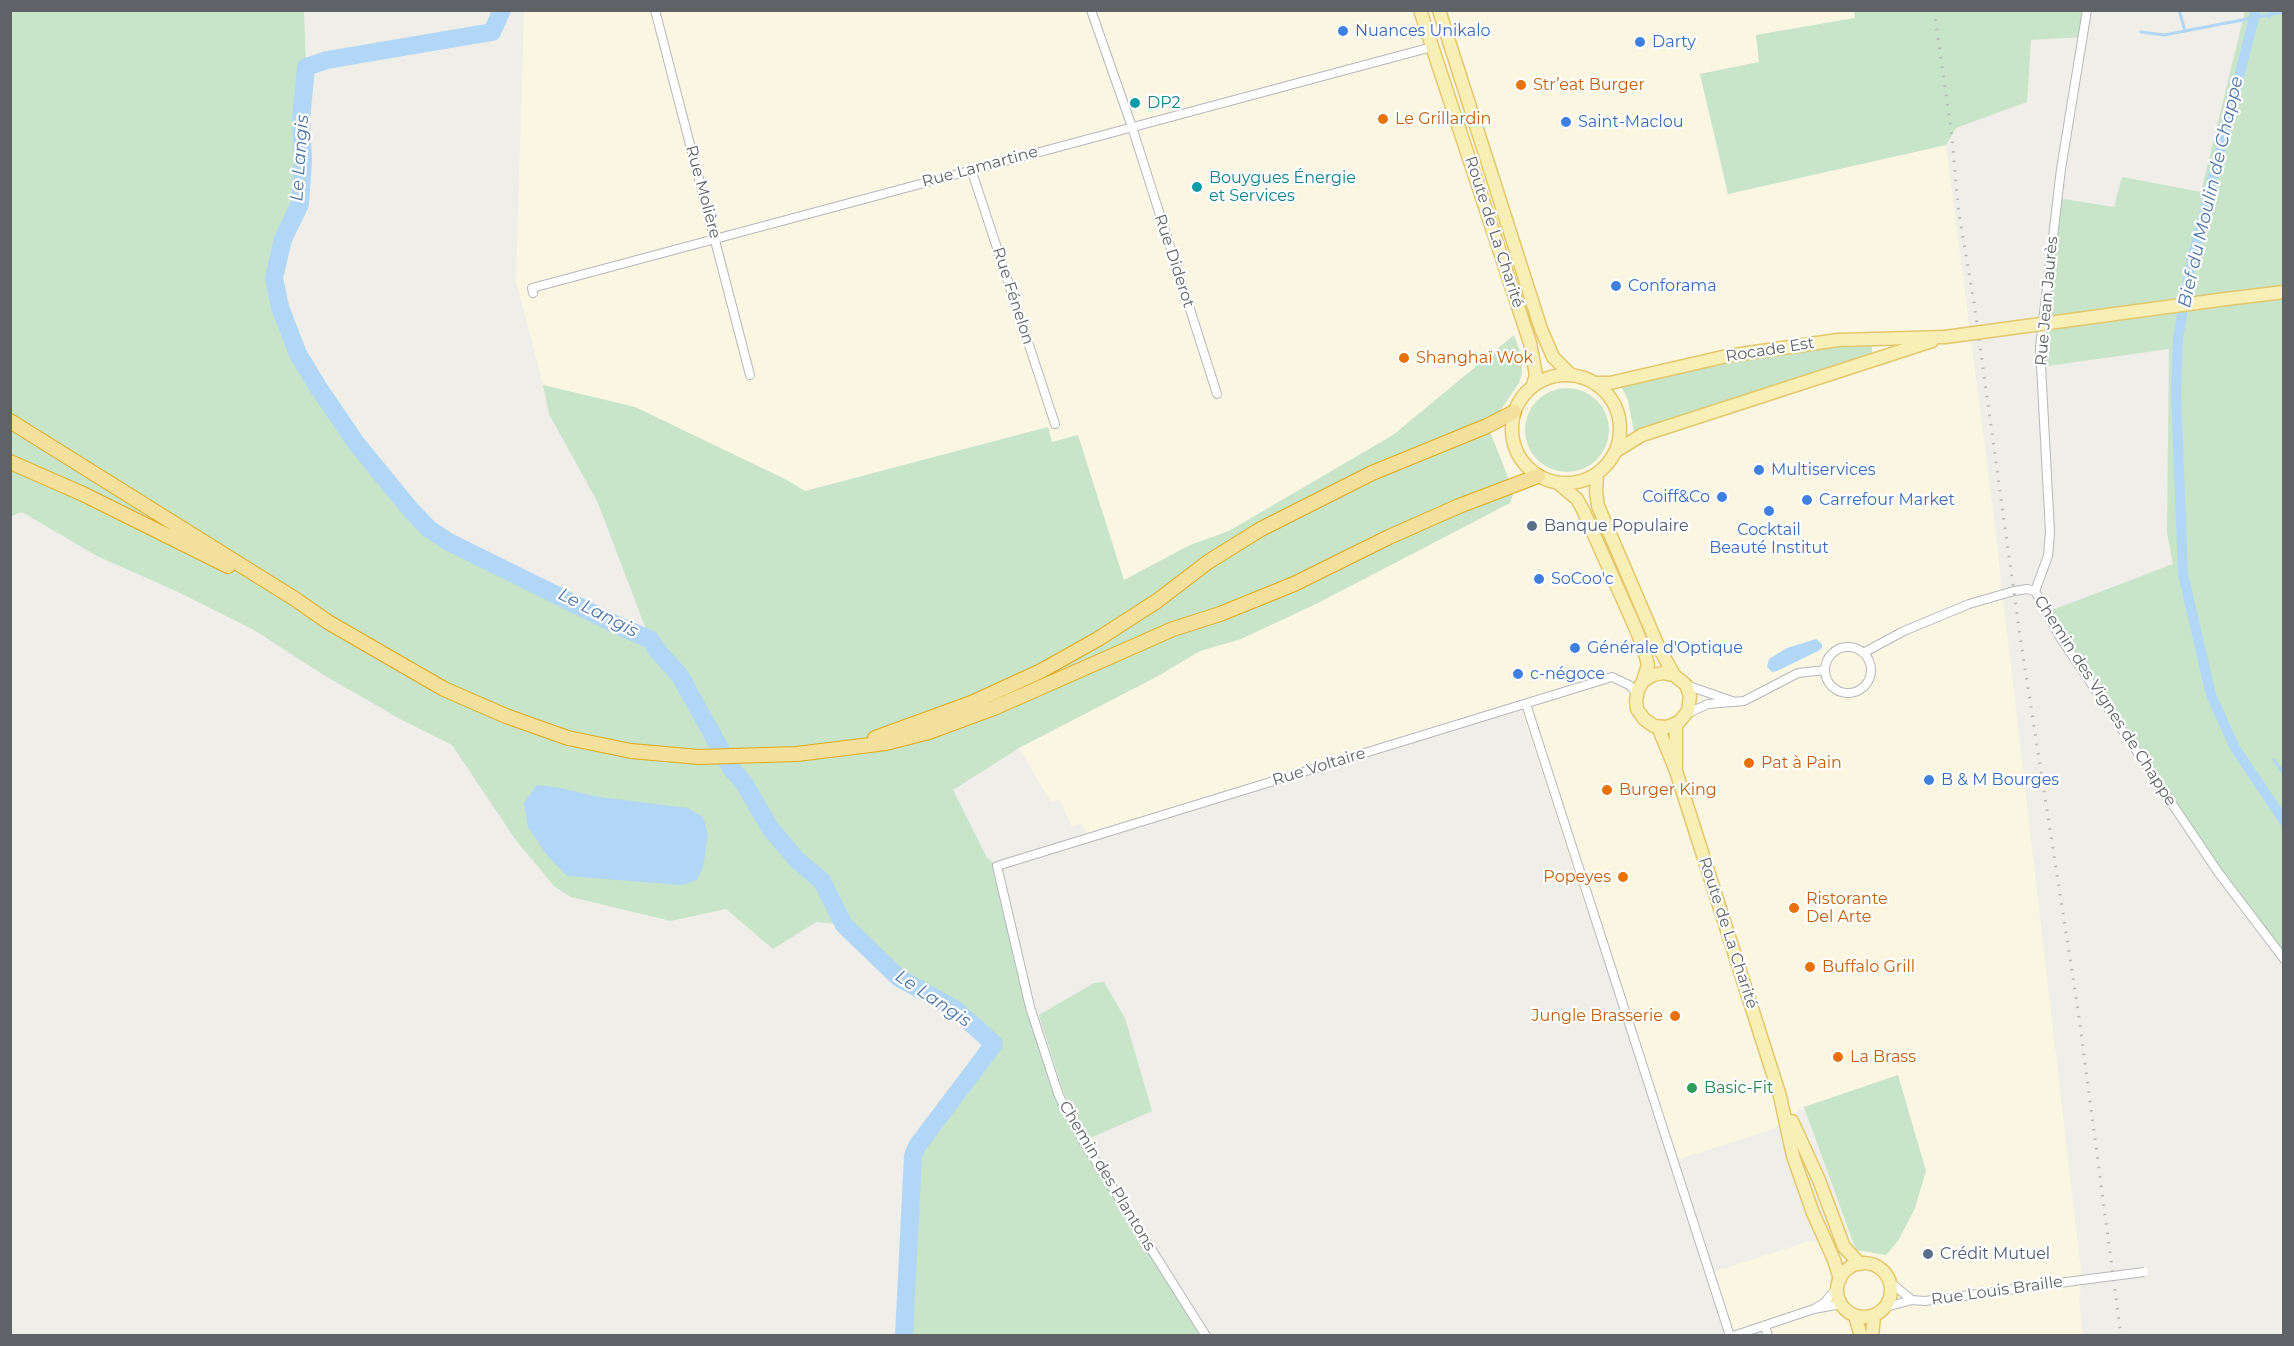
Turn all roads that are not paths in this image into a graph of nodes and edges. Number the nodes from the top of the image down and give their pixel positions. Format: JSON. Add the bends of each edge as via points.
{"nodes":[{"id":1,"x":655,"y":10,"type":"edge"},
{"id":2,"x":1091,"y":10,"type":"edge"},
{"id":3,"x":1420,"y":10,"type":"edge"},
{"id":4,"x":1439,"y":10,"type":"edge"},
{"id":5,"x":2087,"y":10,"type":"edge"},
{"id":6,"x":1432,"y":47,"type":"junction"},
{"id":7,"x":1132,"y":127,"type":"junction"},
{"id":8,"x":971,"y":169,"type":"junction"},
{"id":9,"x":715,"y":239,"type":"junction"},
{"id":10,"x":2283,"y":292,"type":"edge"},
{"id":11,"x":533,"y":293,"type":"dead end"},
{"id":12,"x":1946,"y":337,"type":"junction"},
{"id":13,"x":1570,"y":374,"type":"junction"},
{"id":14,"x":750,"y":375,"type":"dead end"},
{"id":15,"x":1596,"y":383,"type":"junction"},
{"id":16,"x":1533,"y":386,"type":"junction"},
{"id":17,"x":1217,"y":394,"type":"dead end"},
{"id":18,"x":1514,"y":412,"type":"junction"},
{"id":19,"x":10,"y":421,"type":"edge"},
{"id":20,"x":1055,"y":424,"type":"dead end"},
{"id":21,"x":1616,"y":451,"type":"junction"},
{"id":22,"x":10,"y":462,"type":"edge"},
{"id":23,"x":1597,"y":475,"type":"junction"},
{"id":24,"x":1538,"y":476,"type":"junction"},
{"id":25,"x":1558,"y":483,"type":"junction"},
{"id":26,"x":2034,"y":591,"type":"junction"},
{"id":27,"x":295,"y":599,"type":"junction"},
{"id":28,"x":1863,"y":653,"type":"junction"},
{"id":29,"x":1825,"y":670,"type":"junction"},
{"id":30,"x":1674,"y":675,"type":"junction"},
{"id":31,"x":1643,"y":681,"type":"junction"},
{"id":32,"x":1686,"y":685,"type":"junction"},
{"id":33,"x":1636,"y":693,"type":"junction"},
{"id":34,"x":1732,"y":701,"type":"junction"},
{"id":35,"x":1526,"y":704,"type":"junction"},
{"id":36,"x":1686,"y":714,"type":"junction"},
{"id":37,"x":1676,"y":724,"type":"junction"},
{"id":38,"x":1658,"y":727,"type":"junction"},
{"id":39,"x":844,"y":749,"type":"junction"},
{"id":40,"x":1676,"y":771,"type":"junction"},
{"id":41,"x":997,"y":866,"type":"joint"},
{"id":42,"x":2283,"y":959,"type":"edge"},
{"id":43,"x":1780,"y":1096,"type":"junction"},
{"id":44,"x":1860,"y":1264,"type":"junction"},
{"id":45,"x":2144,"y":1272,"type":"dead end"},
{"id":46,"x":1890,"y":1282,"type":"junction"},
{"id":47,"x":1839,"y":1283,"type":"junction"},
{"id":48,"x":1912,"y":1300,"type":"junction"},
{"id":49,"x":1841,"y":1305,"type":"junction"},
{"id":50,"x":1886,"y":1307,"type":"junction"},
{"id":51,"x":1814,"y":1309,"type":"junction"},
{"id":52,"x":1855,"y":1316,"type":"junction"},
{"id":53,"x":1874,"y":1316,"type":"junction"},
{"id":54,"x":1765,"y":1326,"type":"junction"},
{"id":55,"x":1206,"y":1335,"type":"edge"},
{"id":56,"x":1732,"y":1335,"type":"edge"},
{"id":57,"x":1768,"y":1335,"type":"edge"},
{"id":58,"x":1860,"y":1335,"type":"edge"},
{"id":59,"x":1872,"y":1335,"type":"edge"}],
"edges":[{"from":1,"to":9,"type":"street","name":"Rue Molière"},
{"from":2,"to":7,"type":"street","name":"Rue Diderot"},
{"from":3,"to":6,"type":"main road","name":"Route de La Charité"},
{"from":4,"to":13,"type":"main road","name":"Route de La Charité","via":[[1541,328],[1553,357]]},
{"from":5,"to":26,"type":"street","name":"Rue Jean Jaurès","via":[[2061,169],[2040,347],[2050,532],[2046,564]]},
{"from":6,"to":7,"type":"street","name":"Rue Lamartine"},
{"from":6,"to":16,"type":"main road","name":"Route de La Charité","via":[[1530,343],[1536,375]]},
{"from":7,"to":8,"type":"street","name":"Rue Lamartine"},
{"from":7,"to":17,"type":"street","name":"Rue Diderot"},
{"from":8,"to":9,"type":"street","name":"Rue Lamartine"},
{"from":8,"to":20,"type":"street","name":"Rue Fénelon"},
{"from":9,"to":11,"type":"street","name":"Rue Lamartine","via":[[532,288]]},
{"from":9,"to":14,"type":"street","name":"Rue Molière"},
{"from":10,"to":12,"type":"main road","name":"Rocade Est","bridge":true},
{"from":12,"to":15,"type":"main road","name":"Rocade Est","via":[[1838,340],[1727,356]]},
{"from":12,"to":21,"type":"main road","name":"Rocade Est","via":[[1642,435]]},
{"from":13,"to":15,"type":"main road"},
{"from":13,"to":16,"type":"main road","via":[[1544,379]]},
{"from":15,"to":21,"type":"main road","via":[[1616,406],[1621,429]]},
{"from":16,"to":18,"type":"main road"},
{"from":18,"to":24,"type":"main road","via":[[1515,448],[1524,464]]},
{"from":18,"to":39,"type":"highway","via":[[1372,473],[1261,529],[1118,627],[1041,671],[971,703]]},
{"from":19,"to":27,"type":"highway"},
{"from":21,"to":23,"type":"main road"},
{"from":22,"to":27,"type":"highway"},
{"from":23,"to":25,"type":"main road","via":[[1578,483]]},
{"from":23,"to":30,"type":"main road","via":[[1598,506]]},
{"from":24,"to":25,"type":"main road"},
{"from":24,"to":39,"type":"highway","via":[[1449,510],[1294,584],[1173,629],[994,708],[928,732]]},
{"from":25,"to":31,"type":"main road","via":[[1577,499],[1583,510],[1640,638],[1648,665]]},
{"from":26,"to":28,"type":"street","name":"Chemin des Vignes de Chappe","via":[[2014,591],[1969,604]]},
{"from":26,"to":42,"type":"street","name":"Chemin des Vignes de Chappe","via":[[2060,637],[2218,872]]},
{"from":27,"to":39,"type":"highway","via":[[444,689],[568,738],[631,752],[699,757]]},
{"from":28,"to":29,"type":"street","via":[[1850,647],[1835,651]]},
{"from":28,"to":29,"type":"street","via":[[1870,674],[1857,691],[1836,689]]},
{"from":29,"to":34,"type":"street","via":[[1798,673],[1744,701]]},
{"from":30,"to":31,"type":"main road","via":[[1660,673]]},
{"from":30,"to":32,"type":"main road"},
{"from":31,"to":33,"type":"main road"},
{"from":32,"to":34,"type":"street"},
{"from":32,"to":36,"type":"main road","via":[[1690,700]]},
{"from":33,"to":35,"type":"street","name":"Rue Voltaire","via":[[1612,677]]},
{"from":33,"to":38,"type":"main road","via":[[1641,716]]},
{"from":34,"to":36,"type":"street","via":[[1701,706]]},
{"from":35,"to":41,"type":"street","name":"Rue Voltaire"},
{"from":35,"to":56,"type":"street"},
{"from":36,"to":37,"type":"main road"},
{"from":37,"to":38,"type":"main road"},
{"from":37,"to":40,"type":"main road","name":"Route de La Charité"},
{"from":38,"to":40,"type":"main road","name":"Route de La Charité"},
{"from":40,"to":43,"type":"main road","name":"Route de La Charité"},
{"from":41,"to":55,"type":"street","name":"Chemin des Plantons","via":[[1030,1006],[1059,1096]]},
{"from":43,"to":44,"type":"main road","name":"Route de La Charité","via":[[1844,1247]]},
{"from":43,"to":47,"type":"main road","name":"Route de La Charité","via":[[1793,1156],[1834,1260]]},
{"from":44,"to":46,"type":"main road","via":[[1878,1268]]},
{"from":44,"to":47,"type":"main road","via":[[1848,1269]]},
{"from":45,"to":48,"type":"street","name":"Rue Louis Braille","bridge":true,"via":[[1937,1301]]},
{"from":46,"to":48,"type":"street","name":"Rue Louis Braille"},
{"from":46,"to":50,"type":"main road","via":[[1891,1295]]},
{"from":47,"to":49,"type":"main road"},
{"from":47,"to":51,"type":"street","via":[[1824,1303]]},
{"from":48,"to":50,"type":"street","name":"Rue Louis Braille"},
{"from":49,"to":51,"type":"street"},
{"from":49,"to":52,"type":"main road"},
{"from":50,"to":53,"type":"main road"},
{"from":51,"to":54,"type":"street"},
{"from":52,"to":53,"type":"main road"},
{"from":52,"to":58,"type":"main road"},
{"from":53,"to":59,"type":"main road"},
{"from":54,"to":56,"type":"street"},
{"from":54,"to":57,"type":"street"}]}
